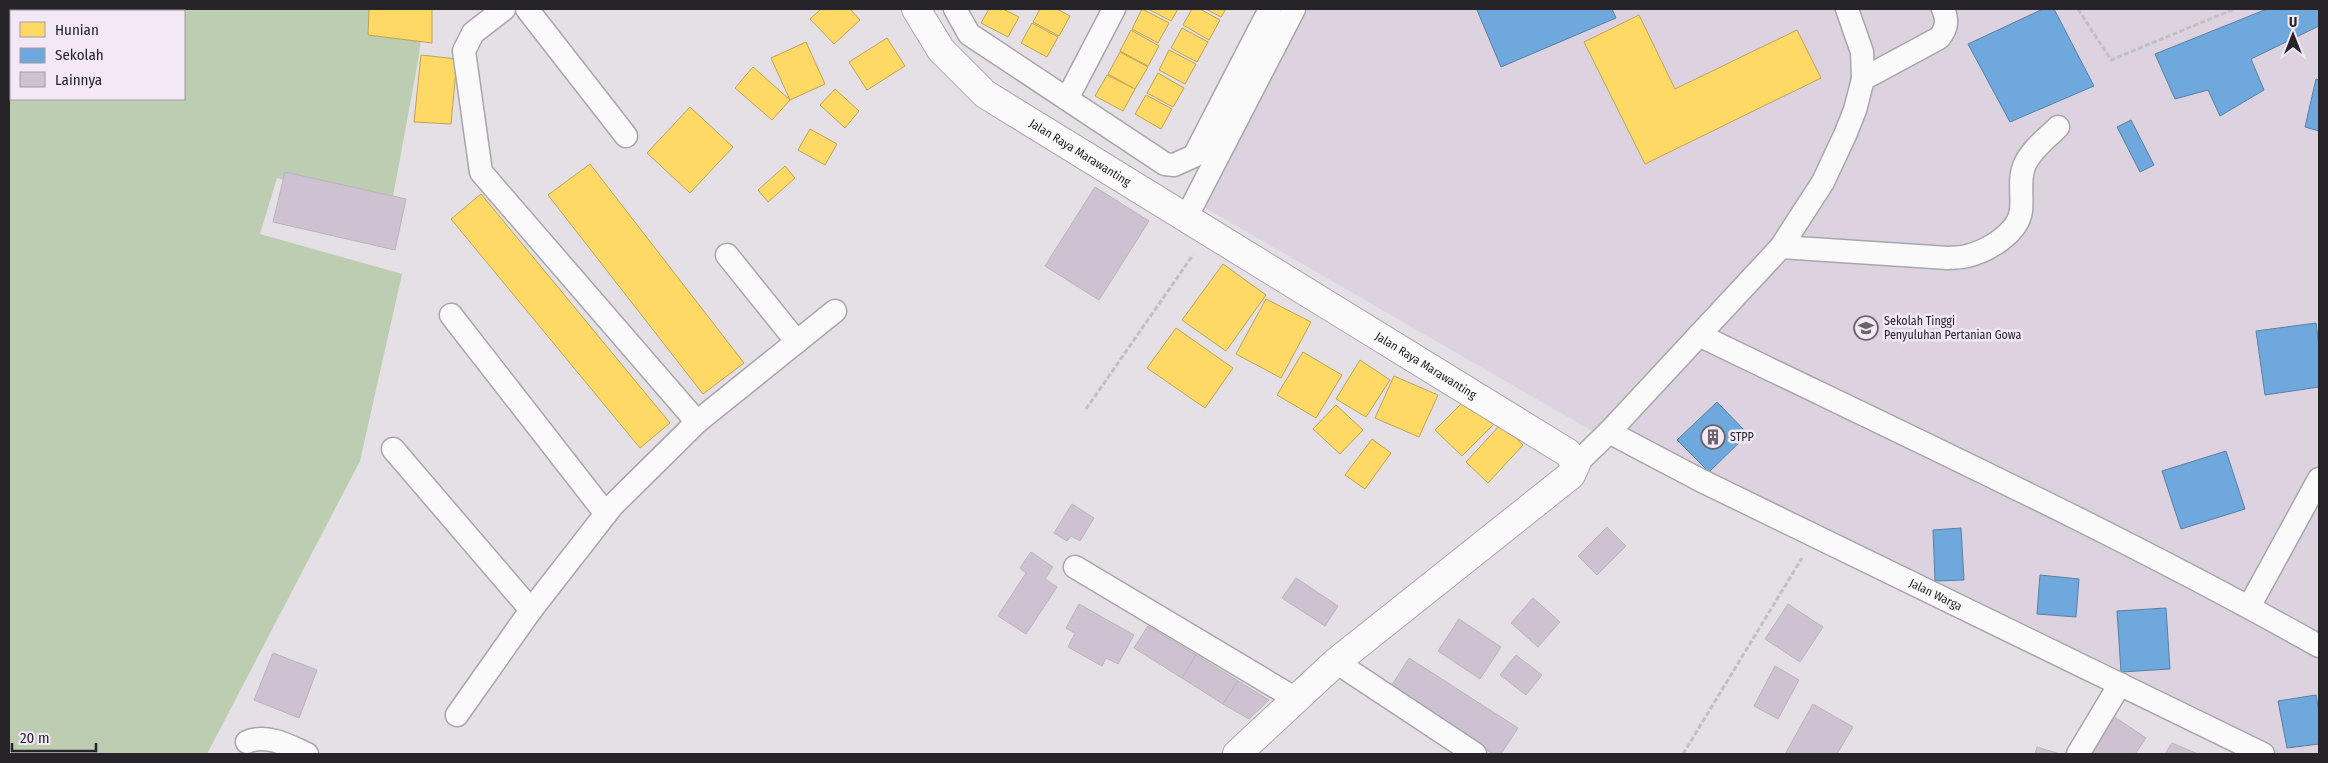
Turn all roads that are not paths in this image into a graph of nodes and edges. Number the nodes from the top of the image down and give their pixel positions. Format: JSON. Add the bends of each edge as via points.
{"nodes":[{"id":1,"x":504,"y":9,"type":"edge"},
{"id":2,"x":527,"y":9,"type":"edge"},
{"id":3,"x":916,"y":9,"type":"edge"},
{"id":4,"x":955,"y":9,"type":"edge"},
{"id":5,"x":1114,"y":9,"type":"edge"},
{"id":6,"x":1270,"y":9,"type":"edge"},
{"id":7,"x":1294,"y":9,"type":"edge"},
{"id":8,"x":1847,"y":9,"type":"edge"},
{"id":9,"x":1943,"y":9,"type":"edge"},
{"id":10,"x":1863,"y":79,"type":"junction"},
{"id":11,"x":1067,"y":99,"type":"junction"},
{"id":12,"x":2058,"y":127,"type":"dead end"},
{"id":13,"x":626,"y":136,"type":"dead end"},
{"id":14,"x":1186,"y":218,"type":"junction"},
{"id":15,"x":1781,"y":247,"type":"junction"},
{"id":16,"x":727,"y":255,"type":"dead end"},
{"id":17,"x":835,"y":311,"type":"dead end"},
{"id":18,"x":452,"y":315,"type":"dead end"},
{"id":19,"x":1700,"y":335,"type":"junction"},
{"id":20,"x":797,"y":342,"type":"junction"},
{"id":21,"x":697,"y":422,"type":"junction"},
{"id":22,"x":1609,"y":432,"type":"junction"},
{"id":23,"x":393,"y":449,"type":"dead end"},
{"id":24,"x":1576,"y":464,"type":"junction"},
{"id":25,"x":2319,"y":479,"type":"edge"},
{"id":26,"x":606,"y":514,"type":"junction"},
{"id":27,"x":1074,"y":567,"type":"dead end"},
{"id":28,"x":2249,"y":607,"type":"junction"},
{"id":29,"x":531,"y":610,"type":"junction"},
{"id":30,"x":2319,"y":646,"type":"edge"},
{"id":31,"x":1336,"y":662,"type":"junction"},
{"id":32,"x":2120,"y":684,"type":"junction"},
{"id":33,"x":1296,"y":699,"type":"junction"},
{"id":34,"x":456,"y":715,"type":"dead end"},
{"id":35,"x":247,"y":742,"type":"dead end"},
{"id":36,"x":307,"y":754,"type":"edge"},
{"id":37,"x":1237,"y":754,"type":"edge"},
{"id":38,"x":1475,"y":754,"type":"edge"},
{"id":39,"x":2078,"y":754,"type":"edge"},
{"id":40,"x":2263,"y":754,"type":"edge"}],
"edges":[{"from":1,"to":21,"type":"street","via":[[473,33],[464,51],[481,172]]},
{"from":2,"to":13,"type":"street"},
{"from":3,"to":14,"type":"street","name":"Jalan Raya Marawanting","via":[[941,50],[985,94]]},
{"from":4,"to":11,"type":"street","via":[[969,34]]},
{"from":5,"to":11,"type":"street"},
{"from":6,"to":11,"type":"street","via":[[1194,156],[1174,165],[1165,164]]},
{"from":7,"to":14,"type":"street"},
{"from":8,"to":10,"type":"street","via":[[1862,52]]},
{"from":9,"to":10,"type":"street","via":[[1947,22],[1939,38]]},
{"from":10,"to":15,"type":"street","via":[[1849,126],[1823,182]]},
{"from":12,"to":15,"type":"street","via":[[2025,164],[2021,177],[2019,221],[2011,231],[1981,252],[1948,258]]},
{"from":14,"to":24,"type":"street","name":"Jalan Raya Marawanting","via":[[1568,453]]},
{"from":15,"to":19,"type":"street"},
{"from":16,"to":20,"type":"street"},
{"from":17,"to":20,"type":"street"},
{"from":18,"to":26,"type":"street"},
{"from":19,"to":22,"type":"street"},
{"from":19,"to":28,"type":"street","via":[[1952,457]]},
{"from":20,"to":21,"type":"street"},
{"from":21,"to":26,"type":"street"},
{"from":22,"to":24,"type":"street"},
{"from":22,"to":32,"type":"street","name":"Jalan Warga","via":[[1700,480]]},
{"from":23,"to":29,"type":"street"},
{"from":24,"to":31,"type":"street","via":[[1571,475]]},
{"from":25,"to":28,"type":"street"},
{"from":26,"to":29,"type":"street"},
{"from":27,"to":33,"type":"street"},
{"from":28,"to":30,"type":"street"},
{"from":29,"to":34,"type":"street"},
{"from":31,"to":33,"type":"street"},
{"from":31,"to":38,"type":"street"},
{"from":32,"to":39,"type":"street"},
{"from":32,"to":40,"type":"street","name":"Jalan Warga"},
{"from":33,"to":37,"type":"street"},
{"from":35,"to":36,"type":"street","via":[[253,739],[279,741]]}]}
